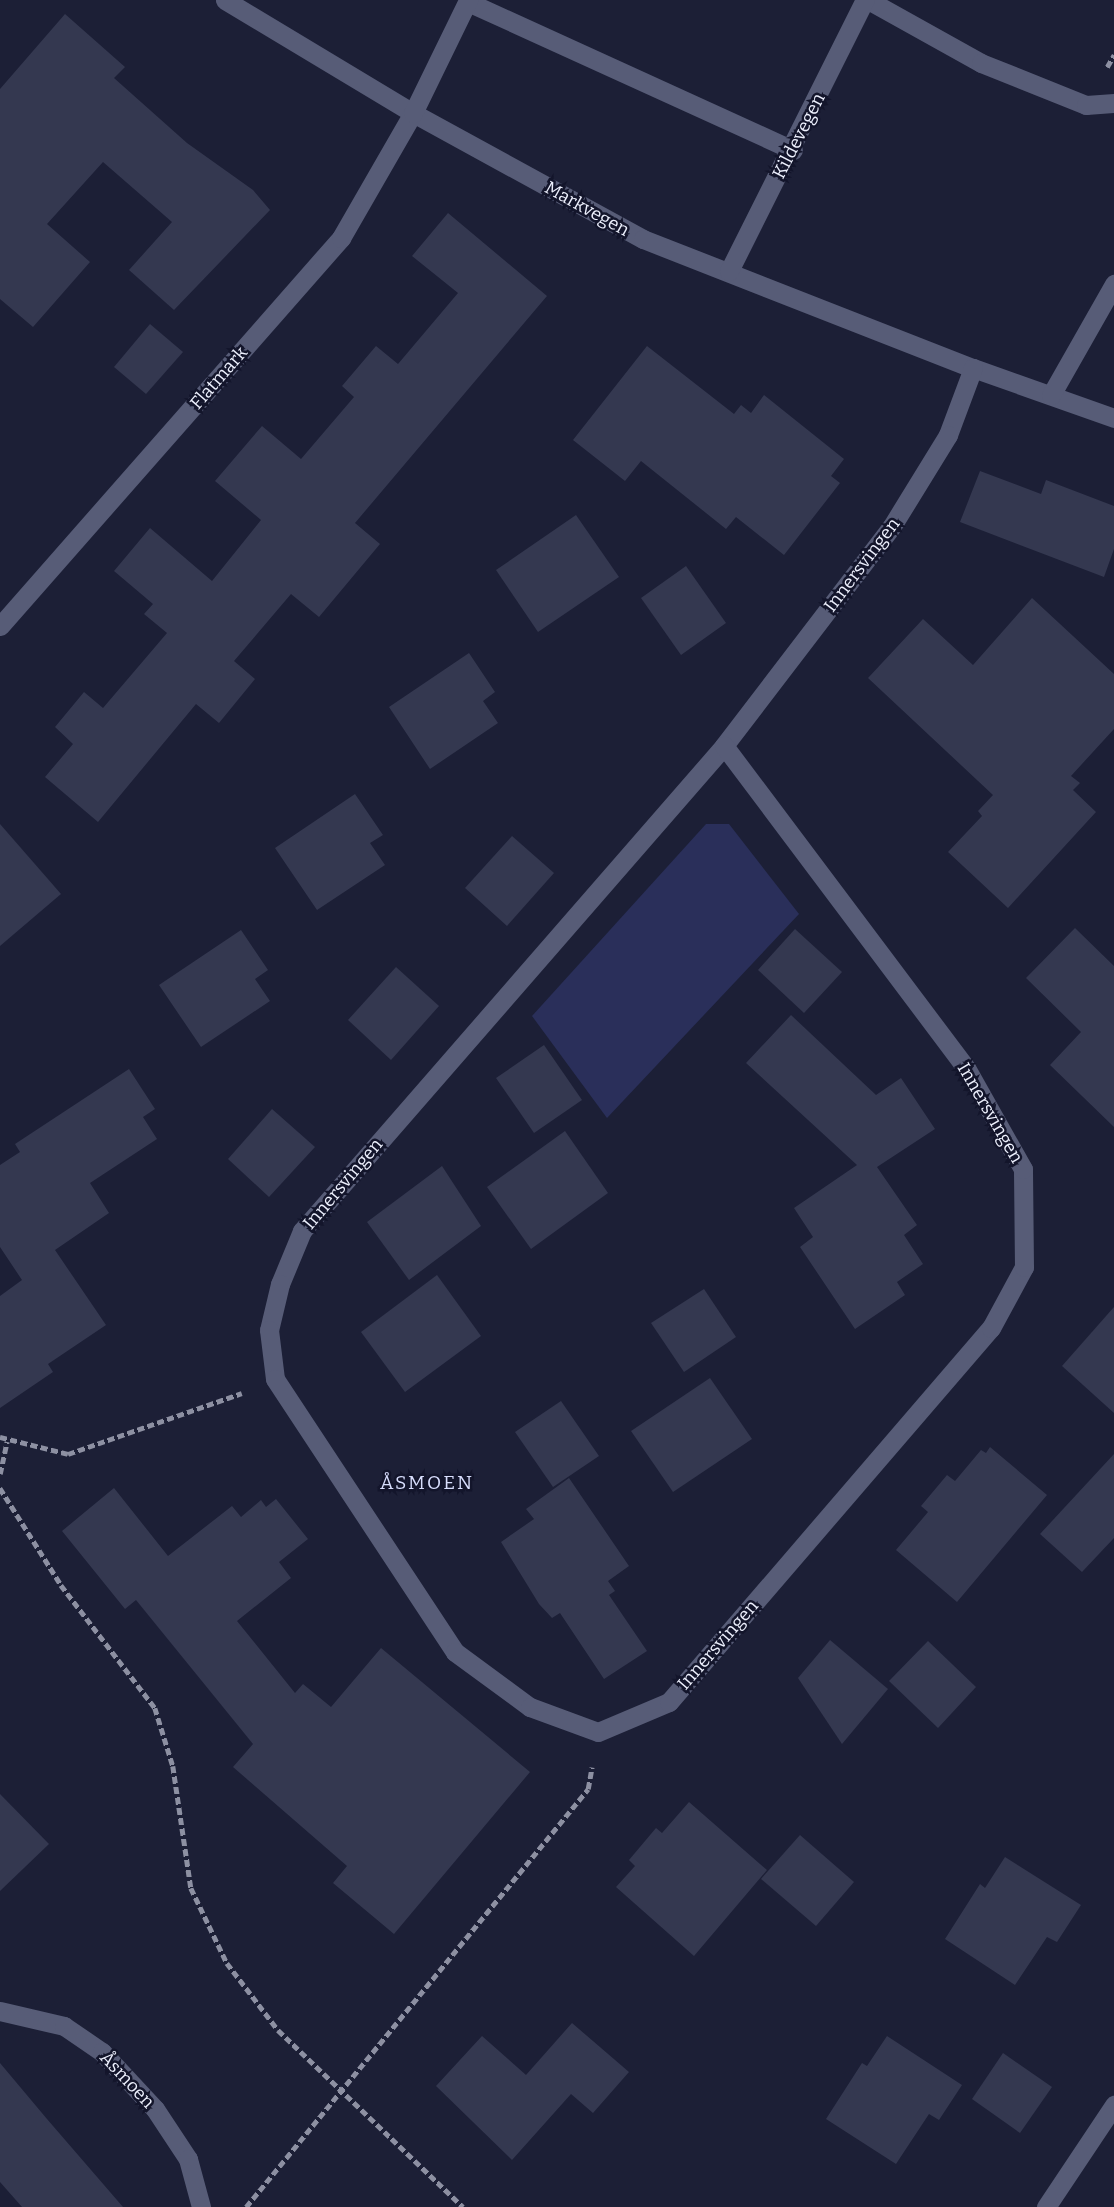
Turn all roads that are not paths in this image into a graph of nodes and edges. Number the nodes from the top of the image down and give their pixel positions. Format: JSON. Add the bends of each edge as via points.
{"nodes":[{"id":1,"x":225,"y":0,"type":"edge"},
{"id":2,"x":867,"y":0,"type":"edge"},
{"id":3,"x":468,"y":1,"type":"edge"},
{"id":4,"x":1114,"y":103,"type":"edge"},
{"id":5,"x":413,"y":113,"type":"junction"},
{"id":6,"x":793,"y":150,"type":"junction"},
{"id":7,"x":729,"y":271,"type":"junction"},
{"id":8,"x":1114,"y":284,"type":"edge"},
{"id":9,"x":973,"y":368,"type":"junction"},
{"id":10,"x":1051,"y":395,"type":"junction"},
{"id":11,"x":1114,"y":418,"type":"edge"},
{"id":12,"x":0,"y":626,"type":"edge"},
{"id":13,"x":724,"y":746,"type":"junction"},
{"id":14,"x":0,"y":2011,"type":"edge"},
{"id":15,"x":1114,"y":2105,"type":"edge"},
{"id":16,"x":201,"y":2207,"type":"edge"},
{"id":17,"x":1046,"y":2207,"type":"edge"}],
"edges":[{"from":1,"to":5,"type":"street","name":"Markvegen"},
{"from":2,"to":4,"type":"street","name":"Kildevegen","via":[[981,63],[1086,105]]},
{"from":2,"to":6,"type":"street","name":"Kildevegen"},
{"from":3,"to":5,"type":"street","name":"Flatmark"},
{"from":3,"to":6,"type":"street"},
{"from":5,"to":7,"type":"street","name":"Markvegen","via":[[643,240]]},
{"from":5,"to":12,"type":"street","name":"Flatmark","via":[[341,238]]},
{"from":6,"to":7,"type":"street","name":"Kildevegen"},
{"from":7,"to":9,"type":"street","name":"Markvegen"},
{"from":8,"to":10,"type":"street"},
{"from":9,"to":10,"type":"street","name":"Markvegen"},
{"from":9,"to":13,"type":"street","name":"Innersvingen","via":[[948,435],[892,526]]},
{"from":10,"to":11,"type":"street","name":"Markvegen"},
{"from":13,"to":13,"type":"street","name":"Innersvingen","via":[[966,1068],[1023,1169],[1024,1267],[991,1328],[669,1702],[598,1732],[530,1707],[455,1652],[275,1379],[269,1330],[280,1284],[302,1231]]},
{"from":14,"to":16,"type":"street","name":"Åsmoen","via":[[64,2026],[102,2052],[155,2109],[188,2159]]},
{"from":15,"to":17,"type":"street"}]}
